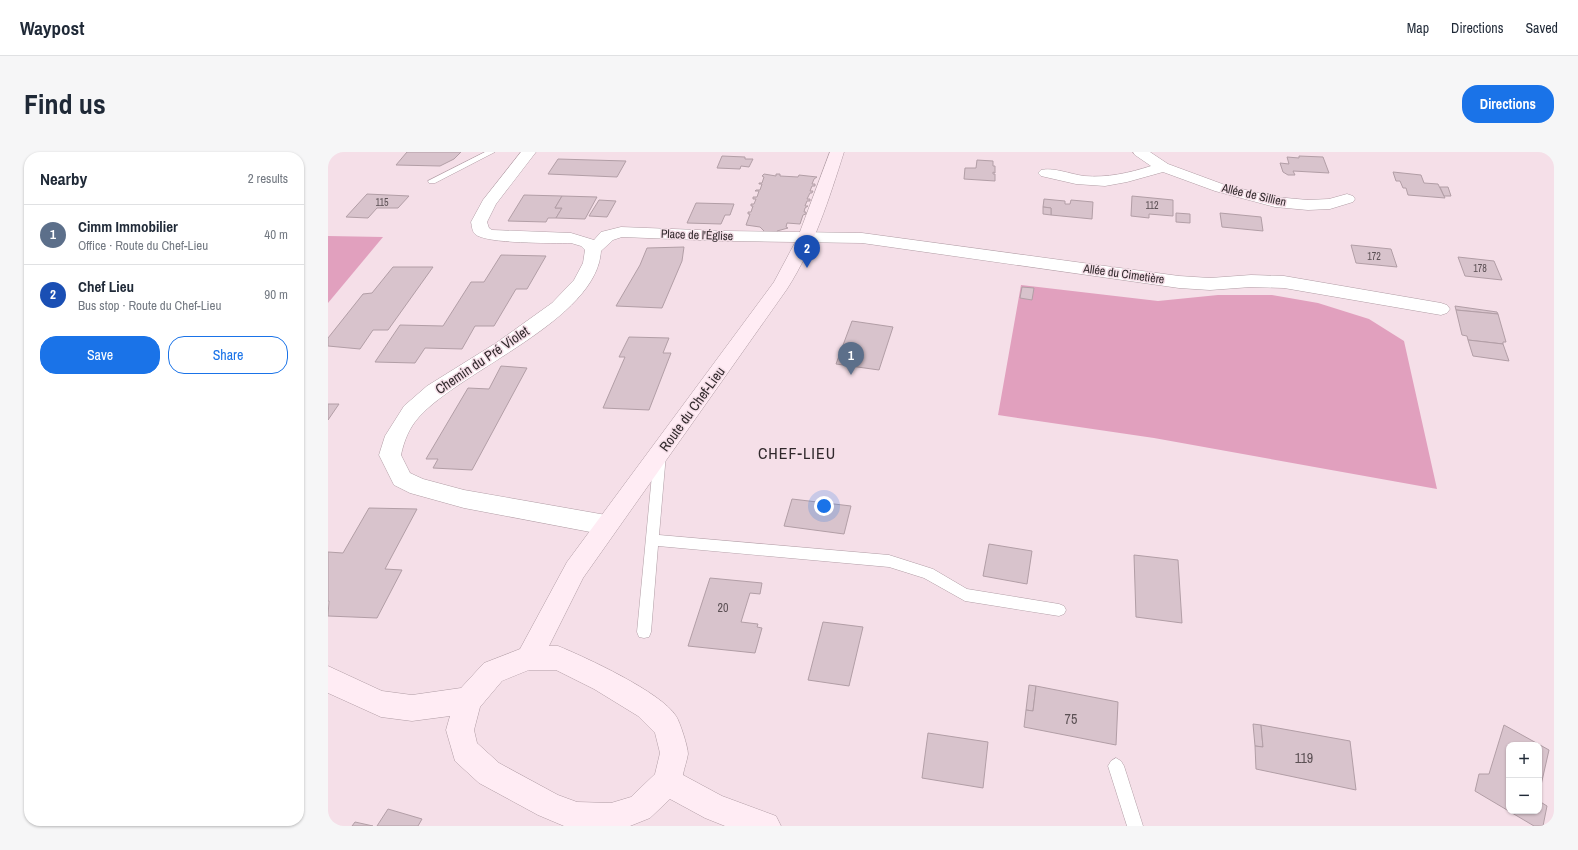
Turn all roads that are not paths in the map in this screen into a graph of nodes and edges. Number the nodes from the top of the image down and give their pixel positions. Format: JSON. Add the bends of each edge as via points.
{"nodes":[{"id":1,"x":492,"y":152,"type":"edge"},
{"id":2,"x":529,"y":152,"type":"edge"},
{"id":3,"x":837,"y":152,"type":"edge"},
{"id":4,"x":1140,"y":152,"type":"edge"},
{"id":5,"x":1163,"y":167,"type":"junction"},
{"id":6,"x":1046,"y":173,"type":"dead end"},
{"id":7,"x":432,"y":181,"type":"dead end"},
{"id":8,"x":1347,"y":199,"type":"dead end"},
{"id":9,"x":807,"y":238,"type":"junction"},
{"id":10,"x":593,"y":250,"type":"junction"},
{"id":11,"x":1441,"y":308,"type":"dead end"},
{"id":12,"x":661,"y":451,"type":"junction"},
{"id":13,"x":606,"y":526,"type":"junction"},
{"id":14,"x":652,"y":540,"type":"junction"},
{"id":15,"x":1059,"y":610,"type":"dead end"},
{"id":16,"x":644,"y":632,"type":"dead end"},
{"id":17,"x":529,"y":658,"type":"junction"},
{"id":18,"x":328,"y":679,"type":"edge"},
{"id":19,"x":468,"y":700,"type":"junction"},
{"id":20,"x":1116,"y":766,"type":"dead end"},
{"id":21,"x":667,"y":782,"type":"junction"},
{"id":22,"x":610,"y":822,"type":"edge"},
{"id":23,"x":766,"y":826,"type":"edge"},
{"id":24,"x":1135,"y":826,"type":"edge"}],
"edges":[{"from":1,"to":7,"type":"lane"},
{"from":2,"to":10,"type":"street","via":[[489,203],[479,222],[481,231],[489,235],[571,238],[587,242]]},
{"from":3,"to":9,"type":"main road","name":"Route du Chef-Lieu"},
{"from":4,"to":5,"type":"street","name":"Allée de Sillien"},
{"from":5,"to":6,"type":"street","via":[[1105,181],[1074,179]]},
{"from":5,"to":8,"type":"street","name":"Allée de Sillien","via":[[1220,188],[1276,202],[1308,206]]},
{"from":9,"to":10,"type":"street","name":"Place de l'Église","via":[[621,232],[607,236]]},
{"from":9,"to":11,"type":"street","name":"Allée du Cimetière","via":[[862,238],[1179,282],[1284,282]]},
{"from":9,"to":12,"type":"main road","name":"Route du Chef-Lieu","via":[[776,294]]},
{"from":10,"to":13,"type":"street","name":"Chemin du Pré Violet","via":[[592,263],[581,284],[558,307],[503,348],[434,392],[411,412],[395,436],[390,455],[402,479],[418,487],[464,499]]},
{"from":12,"to":13,"type":"main road","name":"Route du Chef-Lieu"},
{"from":12,"to":14,"type":"lane"},
{"from":13,"to":17,"type":"main road","name":"Route du Chef-Lieu","via":[[575,570]]},
{"from":14,"to":15,"type":"lane","via":[[889,561],[928,573],[966,595]]},
{"from":14,"to":16,"type":"lane"},
{"from":17,"to":19,"type":"main road","via":[[493,672]]},
{"from":17,"to":21,"type":"main road","via":[[558,658],[647,706],[666,725],[674,753]]},
{"from":18,"to":19,"type":"main road","via":[[380,704],[412,708]]},
{"from":19,"to":22,"type":"main road","via":[[460,730],[465,751],[489,773],[548,805],[577,817]]},
{"from":20,"to":24,"type":"lane"},
{"from":21,"to":22,"type":"main road","via":[[640,808]]},
{"from":21,"to":23,"type":"main road","via":[[715,808]]}]}
